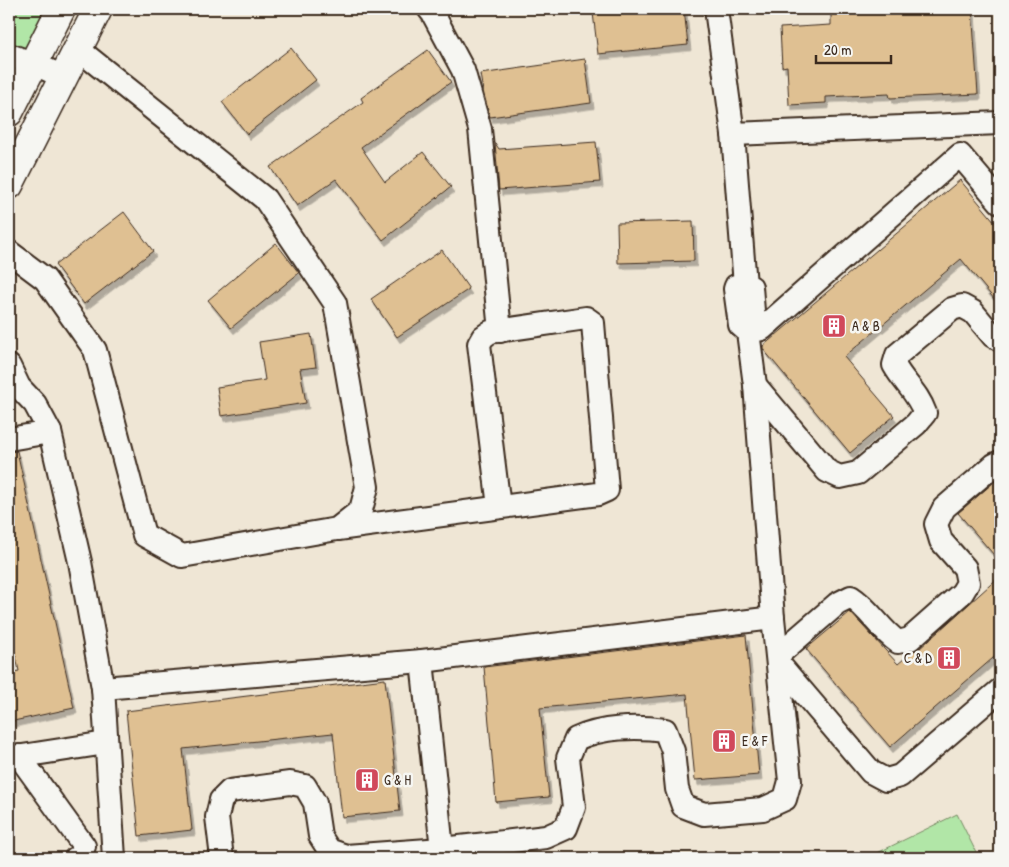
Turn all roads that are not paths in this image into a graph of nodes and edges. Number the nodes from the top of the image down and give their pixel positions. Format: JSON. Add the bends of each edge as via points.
{"nodes":[{"id":1,"x":61,"y":9,"type":"edge"},
{"id":2,"x":98,"y":9,"type":"edge"},
{"id":3,"x":429,"y":9,"type":"edge"},
{"id":4,"x":716,"y":9,"type":"edge"},
{"id":5,"x":78,"y":48,"type":"junction"},
{"id":6,"x":9,"y":55,"type":"edge"},
{"id":7,"x":35,"y":64,"type":"junction"},
{"id":8,"x":63,"y":78,"type":"junction"},
{"id":9,"x":9,"y":112,"type":"edge"},
{"id":10,"x":1000,"y":123,"type":"edge"},
{"id":11,"x":734,"y":134,"type":"junction"},
{"id":12,"x":9,"y":185,"type":"edge"},
{"id":13,"x":1000,"y":202,"type":"edge"},
{"id":14,"x":9,"y":252,"type":"edge"},
{"id":15,"x":500,"y":330,"type":"junction"},
{"id":16,"x":748,"y":332,"type":"junction"},
{"id":17,"x":1000,"y":340,"type":"edge"},
{"id":18,"x":9,"y":366,"type":"edge"},
{"id":19,"x":755,"y":384,"type":"junction"},
{"id":20,"x":14,"y":385,"type":"edge"},
{"id":21,"x":50,"y":432,"type":"junction"},
{"id":22,"x":9,"y":439,"type":"edge"},
{"id":23,"x":1000,"y":462,"type":"edge"},
{"id":24,"x":499,"y":507,"type":"junction"},
{"id":25,"x":337,"y":529,"type":"junction"},
{"id":26,"x":773,"y":618,"type":"junction"},
{"id":27,"x":778,"y":660,"type":"junction"},
{"id":28,"x":422,"y":661,"type":"junction"},
{"id":29,"x":103,"y":688,"type":"junction"},
{"id":30,"x":1000,"y":690,"type":"edge"},
{"id":31,"x":106,"y":743,"type":"junction"},
{"id":32,"x":14,"y":757,"type":"edge"},
{"id":33,"x":442,"y":849,"type":"junction"},
{"id":34,"x":76,"y":858,"type":"edge"},
{"id":35,"x":114,"y":858,"type":"edge"},
{"id":36,"x":222,"y":858,"type":"edge"}],
"edges":[{"from":1,"to":7,"type":"street"},
{"from":2,"to":5,"type":"street"},
{"from":3,"to":15,"type":"street","via":[[464,70],[480,128]]},
{"from":4,"to":11,"type":"street"},
{"from":5,"to":8,"type":"street"},
{"from":5,"to":25,"type":"street","via":[[265,199],[335,303],[367,487],[361,510]]},
{"from":6,"to":7,"type":"street"},
{"from":7,"to":8,"type":"street"},
{"from":7,"to":9,"type":"street"},
{"from":8,"to":12,"type":"street"},
{"from":10,"to":11,"type":"street"},
{"from":11,"to":16,"type":"street","via":[[745,285],[735,289],[740,325]]},
{"from":13,"to":16,"type":"street","via":[[960,155],[762,329]]},
{"from":14,"to":25,"type":"street","via":[[45,279],[95,350],[144,534],[182,556]]},
{"from":15,"to":24,"type":"street","via":[[490,332],[479,344]]},
{"from":15,"to":24,"type":"street","via":[[586,318],[593,323],[607,490],[598,494]]},
{"from":16,"to":19,"type":"street"},
{"from":17,"to":19,"type":"street","via":[[973,312],[962,306],[952,309],[897,355],[894,365],[920,399],[925,413],[858,474],[840,477],[827,471]]},
{"from":18,"to":20,"type":"street"},
{"from":19,"to":26,"type":"street"},
{"from":20,"to":21,"type":"street","via":[[34,404]]},
{"from":21,"to":22,"type":"street"},
{"from":21,"to":29,"type":"street","via":[[80,562]]},
{"from":23,"to":27,"type":"street","via":[[944,508],[936,524],[941,541],[965,568],[968,583],[962,593],[925,626],[910,638],[898,642],[861,603],[851,597],[837,604]]},
{"from":24,"to":25,"type":"street"},
{"from":26,"to":27,"type":"street"},
{"from":26,"to":28,"type":"street"},
{"from":27,"to":30,"type":"street","via":[[871,772],[886,780],[900,776]]},
{"from":27,"to":33,"type":"street","via":[[790,780],[784,799],[762,809],[704,814],[683,806],[677,789],[673,751],[664,730],[646,727],[590,733],[576,739],[568,758],[574,807],[566,828],[546,837]]},
{"from":28,"to":29,"type":"street"},
{"from":28,"to":33,"type":"street"},
{"from":29,"to":31,"type":"street"},
{"from":31,"to":32,"type":"street"},
{"from":31,"to":35,"type":"street"},
{"from":32,"to":34,"type":"street","via":[[84,846],[81,856]]},
{"from":33,"to":36,"type":"street","via":[[346,856],[329,850],[320,836],[315,802],[305,786],[290,783],[230,791],[221,800],[217,817]]}]}
